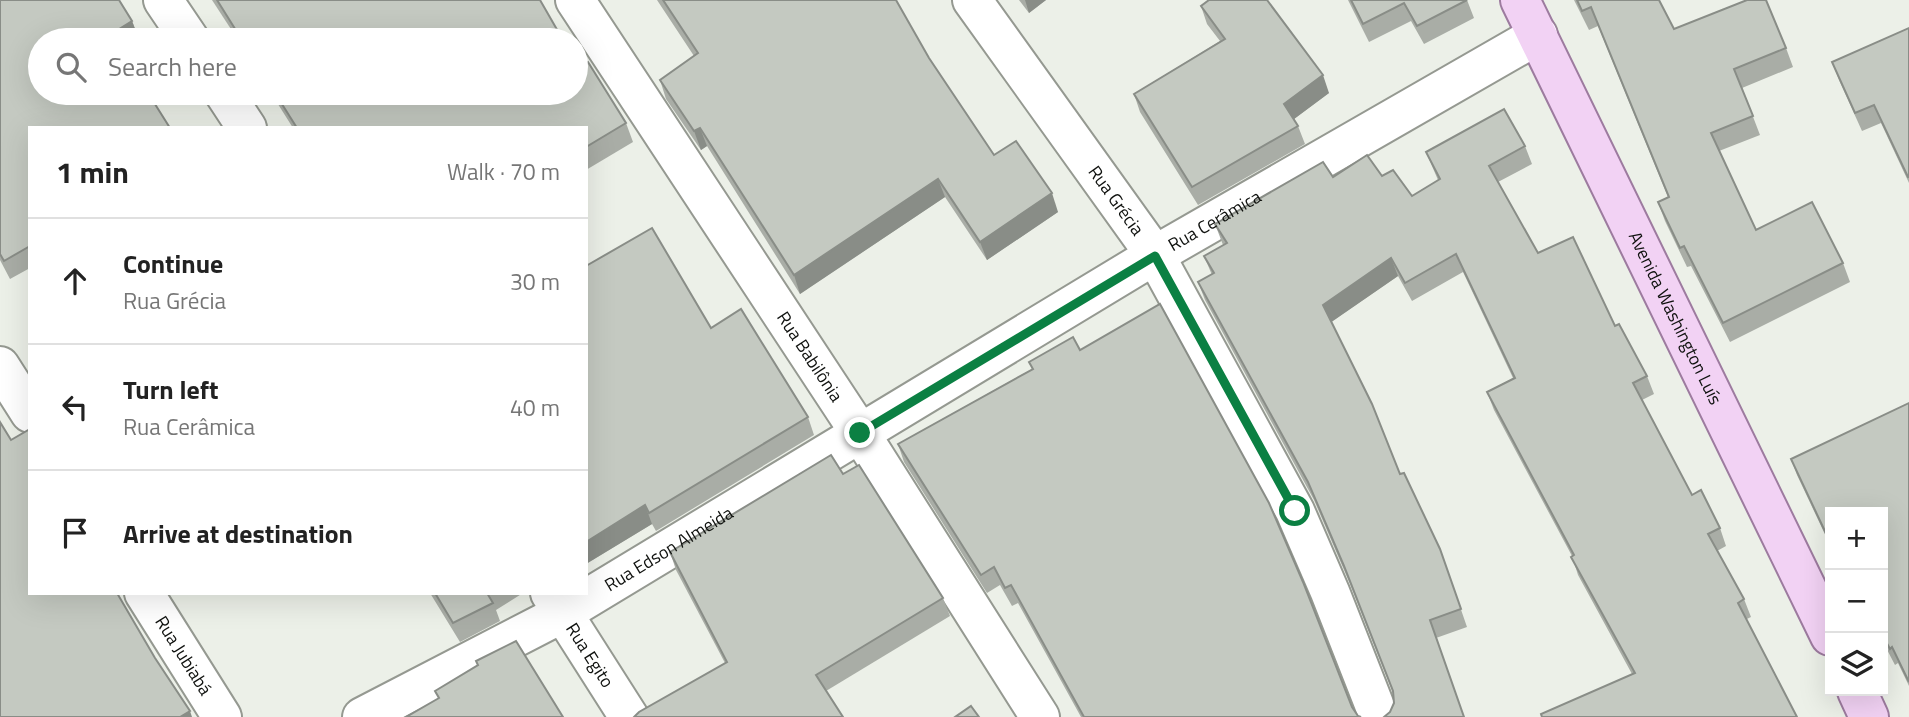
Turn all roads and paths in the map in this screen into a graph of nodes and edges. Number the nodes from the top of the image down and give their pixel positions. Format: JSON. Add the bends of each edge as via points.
{"nodes":[{"id":1,"x":163,"y":0,"type":"edge"},
{"id":2,"x":575,"y":0,"type":"edge"},
{"id":3,"x":972,"y":0,"type":"edge"},
{"id":4,"x":1520,"y":0,"type":"edge"},
{"id":5,"x":182,"y":28,"type":"edge"},
{"id":6,"x":1538,"y":35,"type":"junction"},
{"id":7,"x":232,"y":105,"type":"edge"},
{"id":8,"x":246,"y":126,"type":"edge"},
{"id":9,"x":1155,"y":256,"type":"junction"},
{"id":10,"x":0,"y":366,"type":"edge"},
{"id":11,"x":28,"y":410,"type":"edge"},
{"id":12,"x":860,"y":433,"type":"junction"},
{"id":13,"x":588,"y":586,"type":"edge"},
{"id":14,"x":145,"y":595,"type":"edge"},
{"id":15,"x":557,"y":603,"type":"edge"},
{"id":16,"x":1829,"y":633,"type":"edge"},
{"id":17,"x":1859,"y":696,"type":"edge"},
{"id":18,"x":222,"y":717,"type":"edge"},
{"id":19,"x":362,"y":717,"type":"edge"},
{"id":20,"x":629,"y":717,"type":"edge"},
{"id":21,"x":1040,"y":717,"type":"edge"},
{"id":22,"x":1379,"y":717,"type":"edge"},
{"id":23,"x":1869,"y":717,"type":"edge"}],
"edges":[{"from":1,"to":5,"type":"street"},
{"from":2,"to":12,"type":"street","name":"Rua Babilônia"},
{"from":3,"to":9,"type":"street","name":"Rua Grécia"},
{"from":4,"to":6,"type":"main road","name":"Avenida Washington Luís"},
{"from":6,"to":9,"type":"street","name":"Rua Cerâmica"},
{"from":6,"to":16,"type":"main road","name":"Avenida Washington Luís"},
{"from":7,"to":8,"type":"street"},
{"from":9,"to":12,"type":"street","name":"Rua Cerâmica"},
{"from":9,"to":22,"type":"street","name":"Rua Grécia","via":[[1295,511]]},
{"from":10,"to":11,"type":"street"},
{"from":12,"to":13,"type":"street","name":"Rua Edson Almeida"},
{"from":12,"to":21,"type":"street","name":"Rua Babilônia"},
{"from":14,"to":18,"type":"street","name":"Rua Jubiabá"},
{"from":15,"to":19,"type":"street","name":"Rua Edson Almeida"},
{"from":15,"to":20,"type":"street","name":"Rua Egito"},
{"from":17,"to":23,"type":"main road"}]}
